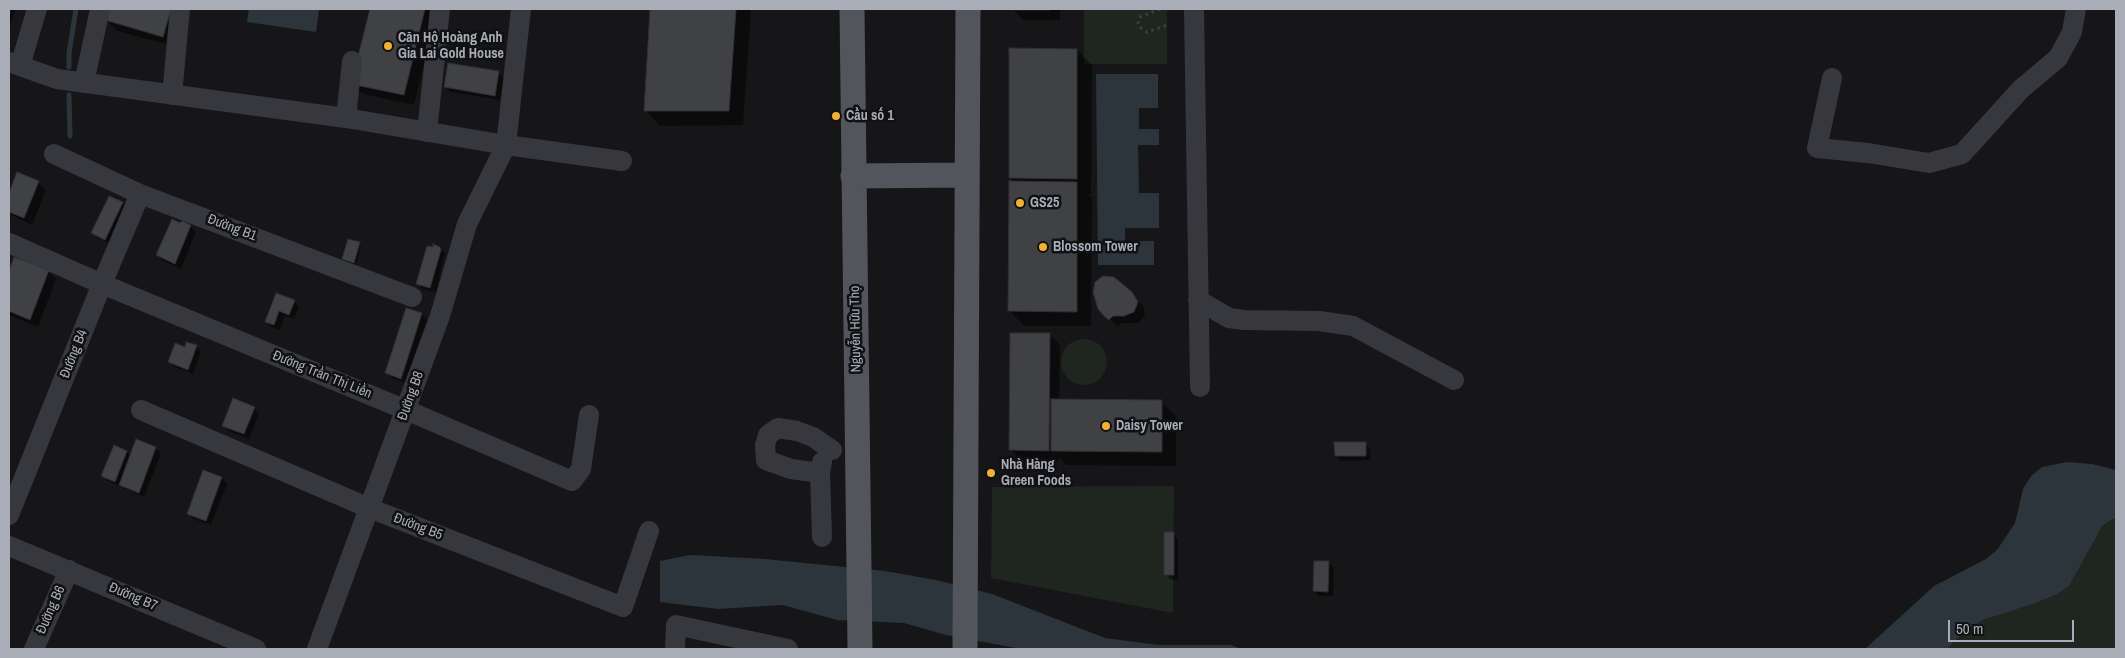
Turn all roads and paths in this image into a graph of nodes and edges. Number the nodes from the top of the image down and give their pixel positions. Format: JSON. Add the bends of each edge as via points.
{"nodes":[{"id":1,"x":38,"y":9,"type":"edge"},
{"id":2,"x":100,"y":9,"type":"edge"},
{"id":3,"x":180,"y":9,"type":"edge"},
{"id":4,"x":440,"y":9,"type":"edge"},
{"id":5,"x":521,"y":9,"type":"edge"},
{"id":6,"x":852,"y":9,"type":"edge"},
{"id":7,"x":968,"y":9,"type":"edge"},
{"id":8,"x":1160,"y":9,"type":"edge"},
{"id":9,"x":1194,"y":9,"type":"edge"},
{"id":10,"x":2076,"y":9,"type":"edge"},
{"id":11,"x":1170,"y":24,"type":"dead end"},
{"id":12,"x":352,"y":61,"type":"dead end"},
{"id":13,"x":15,"y":64,"type":"edge"},
{"id":14,"x":1832,"y":78,"type":"dead end"},
{"id":15,"x":84,"y":83,"type":"junction"},
{"id":16,"x":172,"y":95,"type":"junction"},
{"id":17,"x":346,"y":118,"type":"junction"},
{"id":18,"x":427,"y":132,"type":"junction"},
{"id":19,"x":506,"y":145,"type":"junction"},
{"id":20,"x":54,"y":154,"type":"dead end"},
{"id":21,"x":622,"y":161,"type":"dead end"},
{"id":22,"x":967,"y":175,"type":"junction"},
{"id":23,"x":853,"y":176,"type":"junction"},
{"id":24,"x":140,"y":194,"type":"junction"},
{"id":25,"x":9,"y":243,"type":"edge"},
{"id":26,"x":102,"y":284,"type":"junction"},
{"id":27,"x":412,"y":297,"type":"dead end"},
{"id":28,"x":1198,"y":300,"type":"junction"},
{"id":29,"x":1454,"y":380,"type":"dead end"},
{"id":30,"x":1200,"y":387,"type":"dead end"},
{"id":31,"x":141,"y":410,"type":"dead end"},
{"id":32,"x":406,"y":410,"type":"junction"},
{"id":33,"x":589,"y":416,"type":"dead end"},
{"id":34,"x":832,"y":450,"type":"junction"},
{"id":35,"x":858,"y":450,"type":"junction"},
{"id":36,"x":820,"y":473,"type":"junction"},
{"id":37,"x":369,"y":508,"type":"junction"},
{"id":38,"x":9,"y":515,"type":"edge"},
{"id":39,"x":649,"y":531,"type":"dead end"},
{"id":40,"x":822,"y":538,"type":"dead end"},
{"id":41,"x":9,"y":546,"type":"edge"},
{"id":42,"x":69,"y":570,"type":"junction"},
{"id":43,"x":34,"y":649,"type":"edge"},
{"id":44,"x":256,"y":649,"type":"edge"},
{"id":45,"x":317,"y":649,"type":"edge"},
{"id":46,"x":675,"y":649,"type":"edge"},
{"id":47,"x":788,"y":649,"type":"edge"},
{"id":48,"x":860,"y":649,"type":"edge"},
{"id":49,"x":965,"y":649,"type":"edge"}],
"edges":[{"from":1,"to":13,"type":"street"},
{"from":2,"to":15,"type":"street"},
{"from":3,"to":16,"type":"street"},
{"from":4,"to":18,"type":"street"},
{"from":5,"to":19,"type":"street","name":"Đường B8"},
{"from":6,"to":23,"type":"main road","name":"Nguyễn Hữu Thọ"},
{"from":7,"to":22,"type":"main road"},
{"from":8,"to":11,"type":"path","via":[[1140,17],[1140,28],[1147,32]]},
{"from":9,"to":28,"type":"street"},
{"from":10,"to":14,"type":"street","via":[[2072,32],[2058,58],[2021,89],[1962,154],[1929,163],[1817,148]]},
{"from":12,"to":17,"type":"street"},
{"from":13,"to":15,"type":"street","via":[[57,79]]},
{"from":15,"to":16,"type":"street"},
{"from":16,"to":17,"type":"street"},
{"from":17,"to":18,"type":"street"},
{"from":18,"to":19,"type":"street"},
{"from":19,"to":21,"type":"street"},
{"from":19,"to":32,"type":"street","name":"Đường B8","via":[[467,224],[440,316]]},
{"from":20,"to":24,"type":"street","name":"Đường B1"},
{"from":22,"to":23,"type":"main road"},
{"from":22,"to":49,"type":"main road"},
{"from":23,"to":35,"type":"main road","name":"Nguyễn Hữu Thọ"},
{"from":24,"to":26,"type":"street","name":"Đường B4"},
{"from":24,"to":27,"type":"street","name":"Đường B1"},
{"from":25,"to":26,"type":"street","name":"Đường Trần Thị Liền"},
{"from":26,"to":32,"type":"street","name":"Đường Trần Thị Liền"},
{"from":26,"to":38,"type":"street","name":"Đường B4"},
{"from":28,"to":29,"type":"street","via":[[1229,318],[1319,321],[1354,326]]},
{"from":28,"to":30,"type":"street"},
{"from":31,"to":37,"type":"street","name":"Đường B5"},
{"from":32,"to":33,"type":"street","name":"Đường Trần Thị Liền","via":[[572,481],[581,469]]},
{"from":32,"to":37,"type":"street","name":"Đường B8"},
{"from":34,"to":35,"type":"street"},
{"from":34,"to":36,"type":"street","via":[[823,459]]},
{"from":34,"to":36,"type":"street","via":[[814,437],[797,431],[778,428],[768,435],[766,460],[791,469]]},
{"from":35,"to":48,"type":"main road","name":"Nguyễn Hữu Thọ"},
{"from":36,"to":40,"type":"street"},
{"from":37,"to":39,"type":"street","name":"Đường B5","via":[[623,607]]},
{"from":37,"to":45,"type":"street","name":"Đường B8"},
{"from":41,"to":42,"type":"street","name":"Đường B7"},
{"from":42,"to":43,"type":"street","name":"Đường B6"},
{"from":42,"to":44,"type":"street","name":"Đường B7"},
{"from":46,"to":47,"type":"street","via":[[676,625]]}]}
